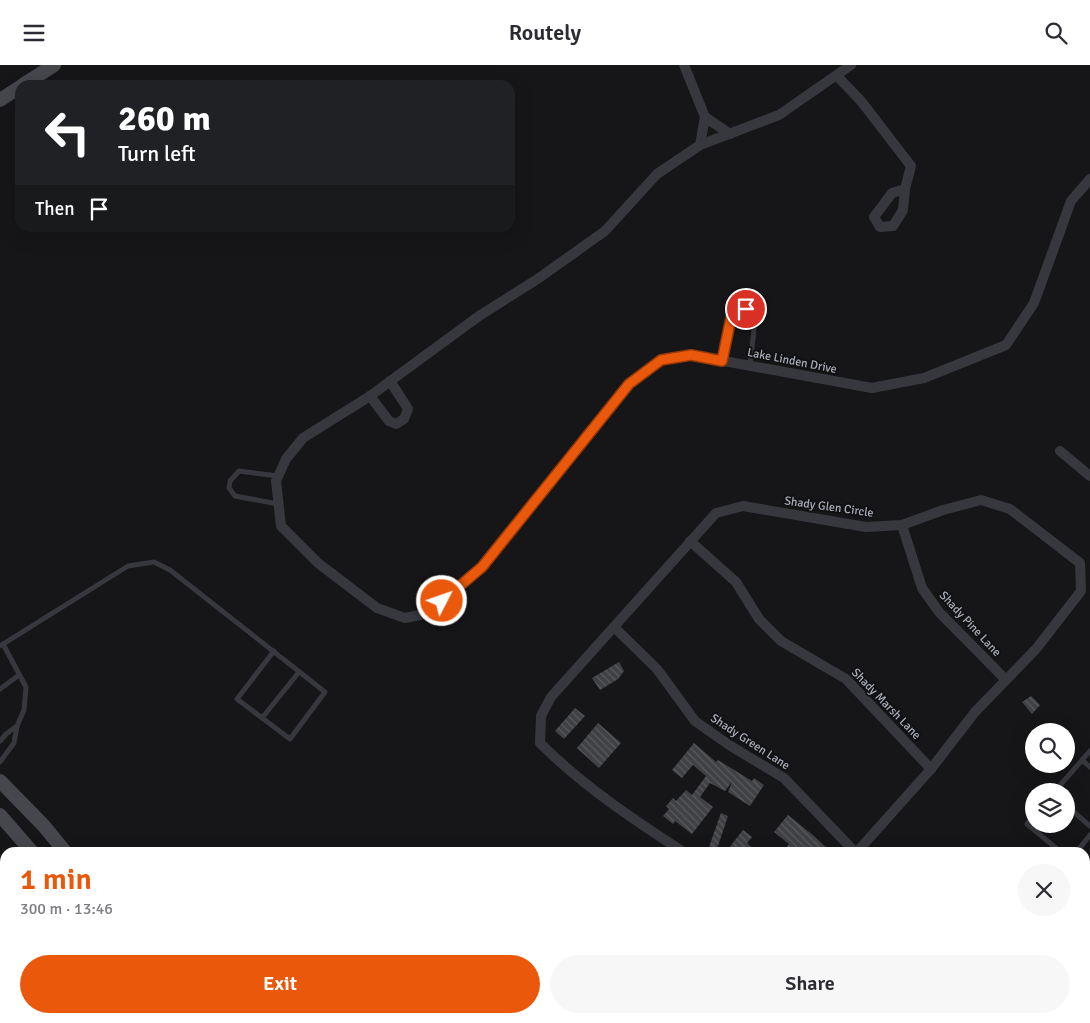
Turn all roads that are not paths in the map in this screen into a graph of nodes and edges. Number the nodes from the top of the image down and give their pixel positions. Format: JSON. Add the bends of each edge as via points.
{"nodes":[{"id":1,"x":54,"y":65,"type":"edge"},
{"id":2,"x":684,"y":65,"type":"edge"},
{"id":3,"x":851,"y":65,"type":"edge"},
{"id":4,"x":837,"y":76,"type":"junction"},
{"id":5,"x":31,"y":80,"type":"edge"},
{"id":6,"x":15,"y":90,"type":"edge"},
{"id":7,"x":0,"y":100,"type":"edge"},
{"id":8,"x":705,"y":117,"type":"junction"},
{"id":9,"x":730,"y":134,"type":"junction"},
{"id":10,"x":700,"y":145,"type":"junction"},
{"id":11,"x":1090,"y":179,"type":"edge"},
{"id":12,"x":905,"y":189,"type":"dead end"},
{"id":13,"x":722,"y":361,"type":"junction"},
{"id":14,"x":750,"y":366,"type":"junction"},
{"id":15,"x":390,"y":381,"type":"junction"},
{"id":16,"x":370,"y":396,"type":"junction"},
{"id":17,"x":1060,"y":451,"type":"dead end"},
{"id":18,"x":278,"y":476,"type":"junction"},
{"id":19,"x":1090,"y":476,"type":"edge"},
{"id":20,"x":278,"y":505,"type":"junction"},
{"id":21,"x":902,"y":525,"type":"junction"},
{"id":22,"x":690,"y":541,"type":"junction"},
{"id":23,"x":614,"y":627,"type":"junction"},
{"id":24,"x":2,"y":645,"type":"edge"},
{"id":25,"x":274,"y":651,"type":"junction"},
{"id":26,"x":299,"y":671,"type":"junction"},
{"id":27,"x":19,"y":675,"type":"junction"},
{"id":28,"x":1006,"y":680,"type":"junction"},
{"id":29,"x":0,"y":689,"type":"edge"},
{"id":30,"x":262,"y":718,"type":"junction"},
{"id":31,"x":17,"y":726,"type":"junction"},
{"id":32,"x":0,"y":741,"type":"edge"},
{"id":33,"x":1090,"y":751,"type":"edge"},
{"id":34,"x":1082,"y":760,"type":"junction"},
{"id":35,"x":0,"y":762,"type":"edge"},
{"id":36,"x":1090,"y":767,"type":"edge"},
{"id":37,"x":931,"y":769,"type":"junction"},
{"id":38,"x":0,"y":781,"type":"edge"},
{"id":39,"x":1062,"y":783,"type":"edge"},
{"id":40,"x":1075,"y":813,"type":"edge"},
{"id":41,"x":0,"y":815,"type":"edge"},
{"id":42,"x":1090,"y":826,"type":"edge"},
{"id":43,"x":1038,"y":833,"type":"edge"},
{"id":44,"x":1090,"y":835,"type":"edge"},
{"id":45,"x":28,"y":847,"type":"edge"},
{"id":46,"x":61,"y":847,"type":"edge"},
{"id":47,"x":674,"y":847,"type":"edge"},
{"id":48,"x":850,"y":847,"type":"edge"},
{"id":49,"x":861,"y":847,"type":"edge"},
{"id":50,"x":1055,"y":847,"type":"edge"},
{"id":51,"x":1081,"y":847,"type":"edge"}],
"edges":[{"from":1,"to":5,"type":"main road"},
{"from":2,"to":8,"type":"street"},
{"from":3,"to":4,"type":"street","name":"Lake Linden Drive"},
{"from":4,"to":9,"type":"street","name":"Lake Linden Drive","via":[[779,115]]},
{"from":4,"to":12,"type":"street","via":[[861,101],[911,166]]},
{"from":6,"to":7,"type":"main road"},
{"from":8,"to":9,"type":"street"},
{"from":8,"to":10,"type":"street"},
{"from":9,"to":10,"type":"street","name":"Lake Linden Drive"},
{"from":10,"to":15,"type":"street","name":"Lake Linden Drive","via":[[657,174],[605,231]]},
{"from":11,"to":14,"type":"street","name":"Lake Linden Drive","via":[[1071,201],[1034,303],[1006,345],[924,378],[872,388]]},
{"from":13,"to":14,"type":"street","name":"Lake Linden Drive"},
{"from":13,"to":14,"type":"lane","via":[[731,318],[746,309],[756,321]]},
{"from":13,"to":20,"type":"street","name":"Lake Linden Drive","via":[[691,355],[661,360],[629,384],[482,567],[430,613],[405,618],[377,608],[318,563],[281,526]]},
{"from":15,"to":16,"type":"street","name":"Lake Linden Drive"},
{"from":15,"to":16,"type":"street","via":[[408,409],[404,419],[396,424],[389,421]]},
{"from":16,"to":18,"type":"street","name":"Lake Linden Drive","via":[[304,439],[286,459]]},
{"from":17,"to":19,"type":"street"},
{"from":18,"to":20,"type":"street","name":"Lake Linden Drive"},
{"from":18,"to":20,"type":"lane","via":[[239,471],[230,481],[229,488],[234,496]]},
{"from":21,"to":22,"type":"street","name":"Shady Glen Circle","via":[[866,527],[743,506],[716,513]]},
{"from":21,"to":28,"type":"street","name":"Shady Pine Lane","via":[[922,588],[939,612]]},
{"from":21,"to":28,"type":"street","name":"Shady Glen Circle","via":[[981,500],[1010,509],[1080,563],[1081,591],[1036,649]]},
{"from":22,"to":23,"type":"street","name":"Shady Glen Circle"},
{"from":22,"to":37,"type":"street","name":"Shady Marsh Lane","via":[[736,582],[759,619],[781,641],[846,679]]},
{"from":23,"to":47,"type":"street","name":"Shady Glen Circle","via":[[551,697],[541,716],[540,743],[561,764]]},
{"from":23,"to":48,"type":"street","name":"Shady Green Lane","via":[[656,669],[695,721],[784,778]]},
{"from":24,"to":25,"type":"lane","via":[[128,566],[154,562],[170,569]]},
{"from":24,"to":27,"type":"lane"},
{"from":25,"to":26,"type":"lane"},
{"from":25,"to":30,"type":"lane","via":[[237,699]]},
{"from":26,"to":30,"type":"lane"},
{"from":26,"to":30,"type":"lane","via":[[325,692],[290,739]]},
{"from":27,"to":29,"type":"lane"},
{"from":27,"to":31,"type":"lane","via":[[26,687],[24,710]]},
{"from":28,"to":37,"type":"street","name":"Shady Glen Circle","via":[[975,712]]},
{"from":31,"to":32,"type":"lane"},
{"from":31,"to":35,"type":"lane","via":[[14,743]]},
{"from":33,"to":34,"type":"lane"},
{"from":34,"to":36,"type":"lane"},
{"from":34,"to":39,"type":"lane"},
{"from":37,"to":49,"type":"street","name":"Shady Glen Circle"},
{"from":38,"to":46,"type":"main road"},
{"from":40,"to":42,"type":"lane"},
{"from":41,"to":45,"type":"main road"},
{"from":43,"to":50,"type":"lane"},
{"from":44,"to":51,"type":"lane"}]}
